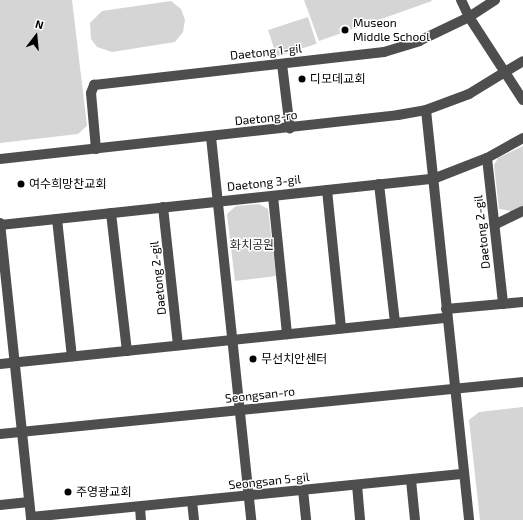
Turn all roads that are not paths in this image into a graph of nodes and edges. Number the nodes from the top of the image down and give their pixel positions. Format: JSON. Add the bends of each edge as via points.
{"nodes":[{"id":1,"x":461,"y":0,"type":"edge"},
{"id":2,"x":495,"y":0,"type":"edge"},
{"id":3,"x":469,"y":17,"type":"junction"},
{"id":4,"x":523,"y":61,"type":"edge"},
{"id":5,"x":282,"y":64,"type":"junction"},
{"id":6,"x":505,"y":73,"type":"junction"},
{"id":7,"x":523,"y":100,"type":"edge"},
{"id":8,"x":426,"y":110,"type":"junction"},
{"id":9,"x":290,"y":129,"type":"junction"},
{"id":10,"x":211,"y":137,"type":"junction"},
{"id":11,"x":523,"y":138,"type":"edge"},
{"id":12,"x":96,"y":149,"type":"junction"},
{"id":13,"x":487,"y":158,"type":"junction"},
{"id":14,"x":0,"y":159,"type":"edge"},
{"id":15,"x":433,"y":179,"type":"junction"},
{"id":16,"x":379,"y":184,"type":"junction"},
{"id":17,"x":326,"y":190,"type":"junction"},
{"id":18,"x":273,"y":196,"type":"junction"},
{"id":19,"x":219,"y":201,"type":"junction"},
{"id":20,"x":163,"y":207,"type":"junction"},
{"id":21,"x":523,"y":211,"type":"edge"},
{"id":22,"x":111,"y":213,"type":"junction"},
{"id":23,"x":57,"y":218,"type":"junction"},
{"id":24,"x":0,"y":224,"type":"edge"},
{"id":25,"x":494,"y":224,"type":"junction"},
{"id":26,"x":523,"y":302,"type":"edge"},
{"id":27,"x":503,"y":304,"type":"junction"},
{"id":28,"x":447,"y":313,"type":"junction"},
{"id":29,"x":395,"y":323,"type":"junction"},
{"id":30,"x":341,"y":328,"type":"junction"},
{"id":31,"x":288,"y":334,"type":"junction"},
{"id":32,"x":233,"y":340,"type":"junction"},
{"id":33,"x":178,"y":345,"type":"junction"},
{"id":34,"x":126,"y":351,"type":"junction"},
{"id":35,"x":72,"y":356,"type":"junction"},
{"id":36,"x":13,"y":362,"type":"junction"},
{"id":37,"x":0,"y":364,"type":"edge"},
{"id":38,"x":523,"y":382,"type":"edge"},
{"id":39,"x":455,"y":389,"type":"junction"},
{"id":40,"x":240,"y":410,"type":"junction"},
{"id":41,"x":21,"y":432,"type":"junction"},
{"id":42,"x":0,"y":434,"type":"edge"},
{"id":43,"x":464,"y":474,"type":"junction"},
{"id":44,"x":411,"y":480,"type":"junction"},
{"id":45,"x":357,"y":485,"type":"junction"},
{"id":46,"x":303,"y":490,"type":"junction"},
{"id":47,"x":248,"y":496,"type":"junction"},
{"id":48,"x":29,"y":502,"type":"junction"},
{"id":49,"x":192,"y":502,"type":"junction"},
{"id":50,"x":0,"y":505,"type":"edge"},
{"id":51,"x":140,"y":507,"type":"junction"},
{"id":52,"x":86,"y":516,"type":"edge"},
{"id":53,"x":31,"y":519,"type":"edge"},
{"id":54,"x":141,"y":520,"type":"edge"},
{"id":55,"x":194,"y":520,"type":"edge"},
{"id":56,"x":251,"y":520,"type":"edge"},
{"id":57,"x":306,"y":520,"type":"edge"},
{"id":58,"x":360,"y":520,"type":"edge"},
{"id":59,"x":415,"y":520,"type":"edge"},
{"id":60,"x":469,"y":520,"type":"edge"}],
"edges":[{"from":1,"to":3,"type":"street"},
{"from":2,"to":3,"type":"street","name":"Daetong 1-gil"},
{"from":3,"to":5,"type":"street","name":"Daetong 1-gil","via":[[419,41],[384,52]]},
{"from":3,"to":6,"type":"street"},
{"from":4,"to":6,"type":"street","name":"Daetong-ro"},
{"from":5,"to":9,"type":"street"},
{"from":5,"to":12,"type":"street","name":"Daetong 1-gil","via":[[94,85],[91,93]]},
{"from":6,"to":7,"type":"street"},
{"from":6,"to":8,"type":"street","name":"Daetong-ro","via":[[469,94]]},
{"from":8,"to":9,"type":"street","name":"Daetong-ro"},
{"from":8,"to":15,"type":"street"},
{"from":9,"to":10,"type":"street","name":"Daetong-ro"},
{"from":10,"to":12,"type":"street","name":"Daetong-ro"},
{"from":10,"to":19,"type":"street"},
{"from":11,"to":13,"type":"street","name":"Daetong 3-gil"},
{"from":12,"to":14,"type":"street","name":"Daetong-ro"},
{"from":13,"to":15,"type":"street","name":"Daetong 3-gil"},
{"from":13,"to":25,"type":"street","name":"Daetong 2-gil"},
{"from":15,"to":16,"type":"street","name":"Daetong 3-gil"},
{"from":15,"to":28,"type":"street"},
{"from":16,"to":17,"type":"street","name":"Daetong 3-gil"},
{"from":16,"to":29,"type":"street"},
{"from":17,"to":18,"type":"street","name":"Daetong 3-gil"},
{"from":17,"to":30,"type":"street"},
{"from":18,"to":19,"type":"street","name":"Daetong 3-gil"},
{"from":18,"to":31,"type":"street"},
{"from":19,"to":20,"type":"street","name":"Daetong 3-gil"},
{"from":19,"to":32,"type":"street"},
{"from":20,"to":22,"type":"street","name":"Daetong 3-gil"},
{"from":20,"to":33,"type":"street","name":"Daetong 2-gil"},
{"from":21,"to":25,"type":"street"},
{"from":22,"to":23,"type":"street","name":"Daetong 3-gil"},
{"from":22,"to":34,"type":"street"},
{"from":23,"to":24,"type":"street","name":"Daetong 3-gil"},
{"from":23,"to":35,"type":"street"},
{"from":24,"to":36,"type":"street"},
{"from":25,"to":27,"type":"street","name":"Daetong 2-gil"},
{"from":26,"to":27,"type":"street"},
{"from":27,"to":28,"type":"street"},
{"from":28,"to":29,"type":"street"},
{"from":28,"to":39,"type":"street"},
{"from":29,"to":30,"type":"street"},
{"from":30,"to":31,"type":"street"},
{"from":31,"to":32,"type":"street"},
{"from":32,"to":33,"type":"street"},
{"from":32,"to":40,"type":"street"},
{"from":33,"to":34,"type":"street"},
{"from":34,"to":35,"type":"street"},
{"from":35,"to":36,"type":"street"},
{"from":36,"to":37,"type":"street"},
{"from":36,"to":41,"type":"street"},
{"from":38,"to":39,"type":"street","name":"Seongsan-ro"},
{"from":39,"to":40,"type":"street","name":"Seongsan-ro"},
{"from":39,"to":43,"type":"street"},
{"from":40,"to":41,"type":"street","name":"Seongsan-ro"},
{"from":40,"to":47,"type":"street"},
{"from":41,"to":42,"type":"street","name":"Seongsan-ro"},
{"from":41,"to":48,"type":"street"},
{"from":43,"to":44,"type":"street","name":"Seongsan 5-gil"},
{"from":43,"to":60,"type":"street"},
{"from":44,"to":45,"type":"street","name":"Seongsan 5-gil"},
{"from":44,"to":59,"type":"street"},
{"from":45,"to":46,"type":"street","name":"Seongsan 5-gil"},
{"from":45,"to":58,"type":"street"},
{"from":46,"to":47,"type":"street","name":"Seongsan 5-gil"},
{"from":46,"to":57,"type":"street"},
{"from":47,"to":49,"type":"street","name":"Seongsan 5-gil"},
{"from":47,"to":56,"type":"street"},
{"from":48,"to":50,"type":"street"},
{"from":48,"to":53,"type":"street"},
{"from":49,"to":51,"type":"street","name":"Seongsan 5-gil"},
{"from":49,"to":55,"type":"street"},
{"from":51,"to":52,"type":"street","name":"Seongsan 5-gil"},
{"from":51,"to":54,"type":"street"},
{"from":52,"to":53,"type":"street","name":"Seongsan 5-gil"}]}
